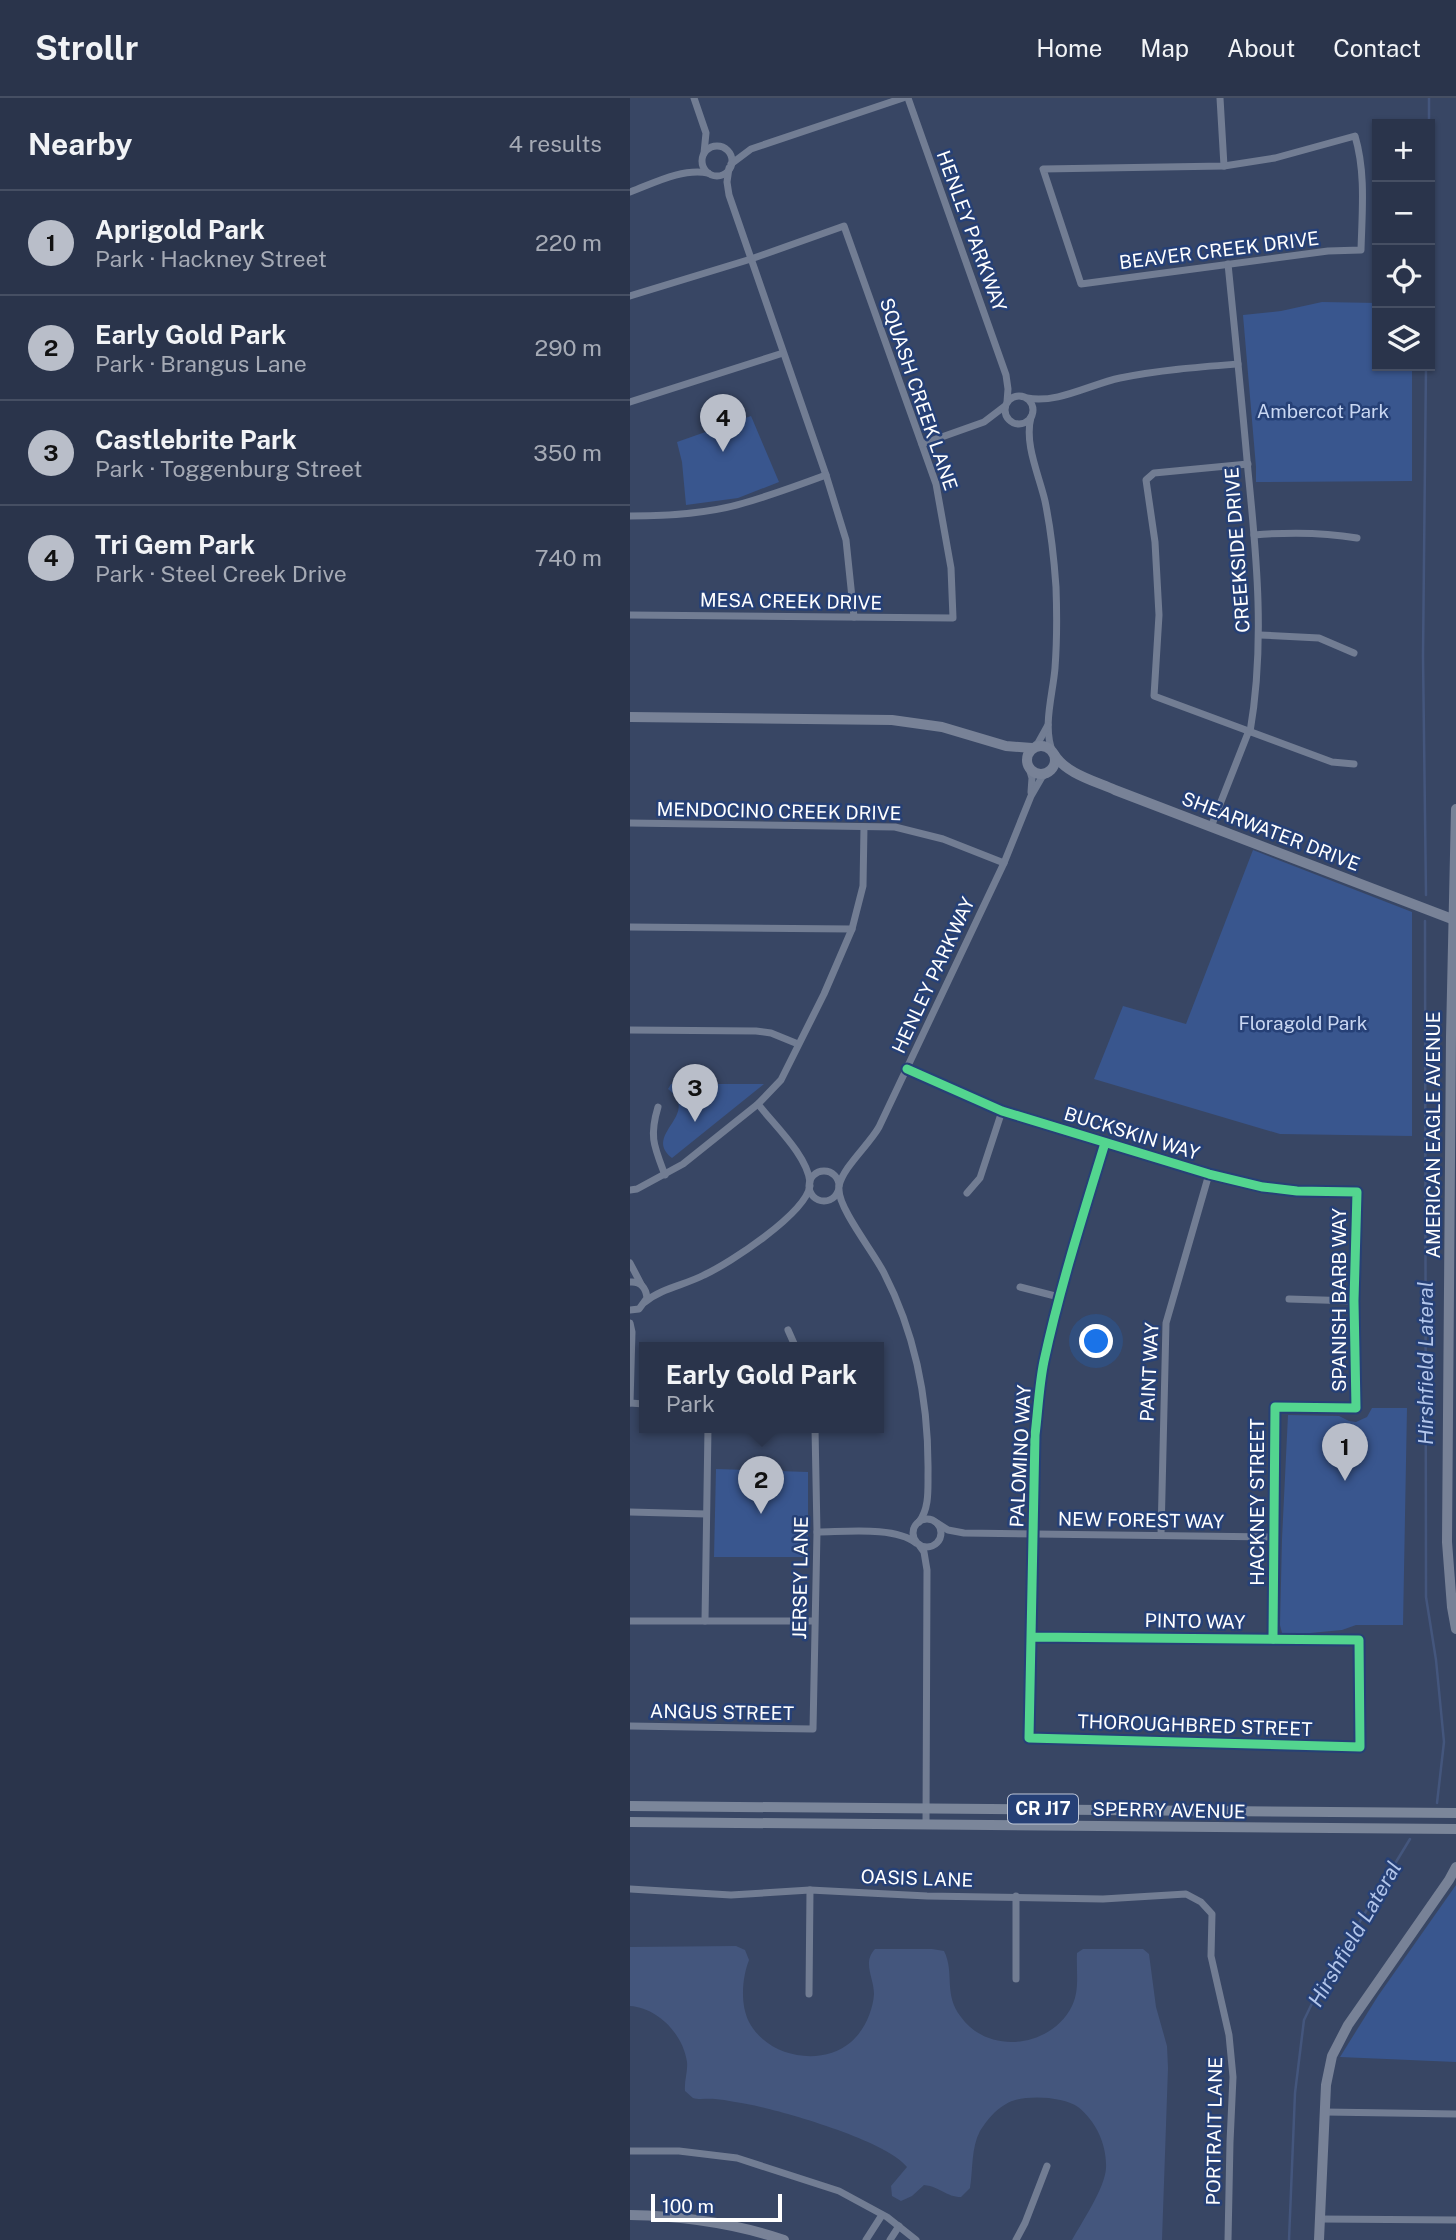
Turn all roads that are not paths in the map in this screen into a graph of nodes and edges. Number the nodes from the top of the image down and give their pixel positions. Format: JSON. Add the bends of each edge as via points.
{"nodes":[{"id":1,"x":694,"y":98,"type":"edge"},
{"id":2,"x":906,"y":98,"type":"edge"},
{"id":3,"x":1219,"y":99,"type":"edge"},
{"id":4,"x":705,"y":128,"type":"junction"},
{"id":5,"x":723,"y":148,"type":"junction"},
{"id":6,"x":751,"y":149,"type":"junction"},
{"id":7,"x":703,"y":156,"type":"junction"},
{"id":8,"x":730,"y":166,"type":"junction"},
{"id":9,"x":1224,"y":166,"type":"junction"},
{"id":10,"x":683,"y":173,"type":"junction"},
{"id":11,"x":710,"y":174,"type":"junction"},
{"id":12,"x":630,"y":191,"type":"edge"},
{"id":13,"x":729,"y":195,"type":"junction"},
{"id":14,"x":751,"y":259,"type":"junction"},
{"id":15,"x":1228,"y":264,"type":"junction"},
{"id":16,"x":630,"y":296,"type":"edge"},
{"id":17,"x":783,"y":353,"type":"junction"},
{"id":18,"x":1238,"y":364,"type":"junction"},
{"id":19,"x":1006,"y":375,"type":"junction"},
{"id":20,"x":1024,"y":397,"type":"junction"},
{"id":21,"x":1056,"y":397,"type":"junction"},
{"id":22,"x":630,"y":402,"type":"edge"},
{"id":23,"x":1006,"y":404,"type":"junction"},
{"id":24,"x":1032,"y":415,"type":"junction"},
{"id":25,"x":984,"y":422,"type":"junction"},
{"id":26,"x":1013,"y":423,"type":"junction"},
{"id":27,"x":922,"y":444,"type":"junction"},
{"id":28,"x":1031,"y":445,"type":"junction"},
{"id":29,"x":1248,"y":464,"type":"junction"},
{"id":30,"x":826,"y":475,"type":"junction"},
{"id":31,"x":630,"y":516,"type":"edge"},
{"id":32,"x":1254,"y":535,"type":"junction"},
{"id":33,"x":1357,"y":538,"type":"dead end"},
{"id":34,"x":630,"y":615,"type":"edge"},
{"id":35,"x":854,"y":617,"type":"junction"},
{"id":36,"x":953,"y":618,"type":"joint"},
{"id":37,"x":1260,"y":635,"type":"junction"},
{"id":38,"x":1354,"y":653,"type":"dead end"},
{"id":39,"x":630,"y":717,"type":"edge"},
{"id":40,"x":1048,"y":724,"type":"junction"},
{"id":41,"x":1250,"y":732,"type":"junction"},
{"id":42,"x":1006,"y":746,"type":"junction"},
{"id":43,"x":1033,"y":748,"type":"junction"},
{"id":44,"x":1054,"y":754,"type":"junction"},
{"id":45,"x":1354,"y":764,"type":"dead end"},
{"id":46,"x":1028,"y":767,"type":"junction"},
{"id":47,"x":1049,"y":772,"type":"junction"},
{"id":48,"x":1075,"y":773,"type":"junction"},
{"id":49,"x":1031,"y":796,"type":"junction"},
{"id":50,"x":1456,"y":808,"type":"edge"},
{"id":51,"x":630,"y":823,"type":"edge"},
{"id":52,"x":864,"y":827,"type":"junction"},
{"id":53,"x":1212,"y":827,"type":"junction"},
{"id":54,"x":1004,"y":863,"type":"junction"},
{"id":55,"x":1454,"y":919,"type":"edge"},
{"id":56,"x":630,"y":927,"type":"edge"},
{"id":57,"x":852,"y":929,"type":"junction"},
{"id":58,"x":630,"y":1030,"type":"edge"},
{"id":59,"x":1453,"y":1036,"type":"edge"},
{"id":60,"x":798,"y":1044,"type":"junction"},
{"id":61,"x":907,"y":1069,"type":"junction"},
{"id":62,"x":758,"y":1104,"type":"junction"},
{"id":63,"x":658,"y":1107,"type":"dead end"},
{"id":64,"x":1002,"y":1111,"type":"junction"},
{"id":65,"x":1105,"y":1143,"type":"junction"},
{"id":66,"x":801,"y":1158,"type":"junction"},
{"id":67,"x":853,"y":1161,"type":"junction"},
{"id":68,"x":824,"y":1171,"type":"junction"},
{"id":69,"x":1209,"y":1174,"type":"junction"},
{"id":70,"x":665,"y":1175,"type":"junction"},
{"id":71,"x":810,"y":1184,"type":"junction"},
{"id":72,"x":839,"y":1188,"type":"junction"},
{"id":73,"x":630,"y":1191,"type":"edge"},
{"id":74,"x":1357,"y":1192,"type":"joint"},
{"id":75,"x":967,"y":1193,"type":"dead end"},
{"id":76,"x":825,"y":1200,"type":"junction"},
{"id":77,"x":798,"y":1208,"type":"junction"},
{"id":78,"x":848,"y":1215,"type":"junction"},
{"id":79,"x":1453,"y":1240,"type":"edge"},
{"id":80,"x":630,"y":1263,"type":"edge"},
{"id":81,"x":630,"y":1282,"type":"edge"},
{"id":82,"x":642,"y":1285,"type":"junction"},
{"id":83,"x":1020,"y":1287,"type":"dead end"},
{"id":84,"x":666,"y":1290,"type":"junction"},
{"id":85,"x":1059,"y":1297,"type":"junction"},
{"id":86,"x":1289,"y":1299,"type":"dead end"},
{"id":87,"x":1354,"y":1301,"type":"junction"},
{"id":88,"x":644,"y":1304,"type":"junction"},
{"id":89,"x":630,"y":1310,"type":"edge"},
{"id":90,"x":630,"y":1323,"type":"edge"},
{"id":91,"x":788,"y":1330,"type":"dead end"},
{"id":92,"x":632,"y":1332,"type":"junction"},
{"id":93,"x":1452,"y":1341,"type":"edge"},
{"id":94,"x":793,"y":1342,"type":"edge"},
{"id":95,"x":630,"y":1403,"type":"edge"},
{"id":96,"x":1275,"y":1407,"type":"joint"},
{"id":97,"x":708,"y":1433,"type":"edge"},
{"id":98,"x":816,"y":1433,"type":"edge"},
{"id":99,"x":1452,"y":1441,"type":"edge"},
{"id":100,"x":928,"y":1498,"type":"junction"},
{"id":101,"x":630,"y":1512,"type":"edge"},
{"id":102,"x":706,"y":1514,"type":"junction"},
{"id":103,"x":918,"y":1522,"type":"junction"},
{"id":104,"x":937,"y":1522,"type":"junction"},
{"id":105,"x":817,"y":1532,"type":"junction"},
{"id":106,"x":890,"y":1533,"type":"junction"},
{"id":107,"x":964,"y":1534,"type":"junction"},
{"id":108,"x":1033,"y":1534,"type":"junction"},
{"id":109,"x":1161,"y":1535,"type":"junction"},
{"id":110,"x":1275,"y":1537,"type":"junction"},
{"id":111,"x":1451,"y":1542,"type":"edge"},
{"id":112,"x":938,"y":1543,"type":"junction"},
{"id":113,"x":918,"y":1544,"type":"junction"},
{"id":114,"x":927,"y":1570,"type":"junction"},
{"id":115,"x":630,"y":1621,"type":"edge"},
{"id":116,"x":814,"y":1621,"type":"junction"},
{"id":117,"x":705,"y":1622,"type":"junction"},
{"id":118,"x":1456,"y":1629,"type":"edge"},
{"id":119,"x":1031,"y":1637,"type":"junction"},
{"id":120,"x":1273,"y":1639,"type":"junction"},
{"id":121,"x":630,"y":1726,"type":"edge"},
{"id":122,"x":813,"y":1729,"type":"joint"},
{"id":123,"x":1029,"y":1738,"type":"joint"},
{"id":124,"x":1360,"y":1747,"type":"joint"},
{"id":125,"x":630,"y":1806,"type":"edge"},
{"id":126,"x":926,"y":1808,"type":"junction"},
{"id":127,"x":1456,"y":1813,"type":"edge"},
{"id":128,"x":630,"y":1822,"type":"edge"},
{"id":129,"x":926,"y":1825,"type":"junction"},
{"id":130,"x":1456,"y":1829,"type":"edge"},
{"id":131,"x":1456,"y":1867,"type":"edge"},
{"id":132,"x":630,"y":1889,"type":"edge"},
{"id":133,"x":810,"y":1891,"type":"junction"},
{"id":134,"x":1016,"y":1896,"type":"junction"},
{"id":135,"x":1202,"y":1902,"type":"joint"},
{"id":136,"x":1016,"y":1979,"type":"dead end"},
{"id":137,"x":808,"y":1994,"type":"dead end"},
{"id":138,"x":1325,"y":2112,"type":"junction"},
{"id":139,"x":1456,"y":2114,"type":"edge"},
{"id":140,"x":630,"y":2151,"type":"edge"},
{"id":141,"x":1047,"y":2166,"type":"dead end"},
{"id":142,"x":630,"y":2215,"type":"edge"},
{"id":143,"x":883,"y":2215,"type":"junction"},
{"id":144,"x":1320,"y":2220,"type":"junction"},
{"id":145,"x":1456,"y":2220,"type":"edge"},
{"id":146,"x":899,"y":2226,"type":"junction"},
{"id":147,"x":784,"y":2240,"type":"edge"},
{"id":148,"x":866,"y":2240,"type":"edge"},
{"id":149,"x":890,"y":2240,"type":"edge"},
{"id":150,"x":916,"y":2240,"type":"edge"},
{"id":151,"x":1016,"y":2240,"type":"edge"},
{"id":152,"x":1228,"y":2240,"type":"edge"},
{"id":153,"x":1319,"y":2240,"type":"edge"}],
"edges":[{"from":1,"to":4,"type":"street"},
{"from":2,"to":6,"type":"street"},
{"from":2,"to":19,"type":"street","name":"HENLEY PARKWAY"},
{"from":3,"to":9,"type":"street"},
{"from":4,"to":5,"type":"street"},
{"from":4,"to":7,"type":"street"},
{"from":5,"to":6,"type":"street"},
{"from":5,"to":7,"type":"street","via":[[709,148]]},
{"from":5,"to":8,"type":"street","via":[[730,156]]},
{"from":6,"to":8,"type":"street"},
{"from":7,"to":10,"type":"street"},
{"from":7,"to":11,"type":"street","via":[[703,166]]},
{"from":8,"to":11,"type":"street","via":[[724,174]]},
{"from":8,"to":13,"type":"street"},
{"from":9,"to":15,"type":"street","name":"BEAVER CREEK DRIVE","via":[[1275,158],[1355,136],[1363,176],[1361,250]]},
{"from":9,"to":15,"type":"street","name":"BEAVER CREEK DRIVE","via":[[1043,169],[1081,284]]},
{"from":10,"to":11,"type":"street"},
{"from":10,"to":12,"type":"street"},
{"from":11,"to":13,"type":"street"},
{"from":13,"to":14,"type":"street"},
{"from":14,"to":16,"type":"street"},
{"from":14,"to":17,"type":"street"},
{"from":14,"to":27,"type":"street","name":"SQUASH CREEK LANE","via":[[844,226]]},
{"from":15,"to":18,"type":"street","name":"CREEKSIDE DRIVE"},
{"from":17,"to":22,"type":"street"},
{"from":17,"to":30,"type":"street"},
{"from":18,"to":21,"type":"street","via":[[1119,378]]},
{"from":18,"to":29,"type":"street","name":"CREEKSIDE DRIVE"},
{"from":19,"to":20,"type":"street","name":"HENLEY PARKWAY"},
{"from":19,"to":23,"type":"street","name":"HENLEY PARKWAY"},
{"from":20,"to":21,"type":"street"},
{"from":20,"to":23,"type":"street","via":[[1013,396]]},
{"from":20,"to":24,"type":"street","via":[[1032,404]]},
{"from":21,"to":24,"type":"street"},
{"from":23,"to":25,"type":"street"},
{"from":23,"to":26,"type":"street","via":[[1006,415]]},
{"from":24,"to":26,"type":"street","via":[[1024,423]]},
{"from":24,"to":28,"type":"street"},
{"from":25,"to":26,"type":"street"},
{"from":25,"to":27,"type":"street"},
{"from":26,"to":28,"type":"street"},
{"from":27,"to":36,"type":"street","name":"SQUASH CREEK LANE","via":[[945,528]]},
{"from":28,"to":40,"type":"street","via":[[1055,566],[1056,639]]},
{"from":29,"to":32,"type":"street","name":"CREEKSIDE DRIVE"},
{"from":29,"to":41,"type":"street","via":[[1154,473],[1145,483],[1155,542],[1159,615],[1154,696]]},
{"from":30,"to":31,"type":"street","via":[[743,504]]},
{"from":30,"to":35,"type":"street","via":[[846,540]]},
{"from":32,"to":33,"type":"street","via":[[1326,533]]},
{"from":32,"to":37,"type":"street","name":"CREEKSIDE DRIVE"},
{"from":34,"to":35,"type":"street","name":"MESA CREEK DRIVE"},
{"from":35,"to":36,"type":"street","name":"MESA CREEK DRIVE"},
{"from":37,"to":38,"type":"street","via":[[1319,638]]},
{"from":37,"to":41,"type":"street","name":"CREEKSIDE DRIVE"},
{"from":39,"to":42,"type":"street","via":[[892,720],[952,729]]},
{"from":40,"to":43,"type":"street"},
{"from":40,"to":44,"type":"street"},
{"from":41,"to":45,"type":"street","via":[[1332,762]]},
{"from":41,"to":53,"type":"street","name":"CREEKSIDE DRIVE"},
{"from":42,"to":43,"type":"street"},
{"from":42,"to":46,"type":"street"},
{"from":43,"to":44,"type":"street","via":[[1045,746]]},
{"from":43,"to":46,"type":"street","via":[[1027,755]]},
{"from":44,"to":47,"type":"street"},
{"from":44,"to":48,"type":"street","name":"SHEARWATER DRIVE"},
{"from":46,"to":47,"type":"street","via":[[1038,774]]},
{"from":46,"to":49,"type":"street","name":"HENLEY PARKWAY"},
{"from":47,"to":48,"type":"street","name":"SHEARWATER DRIVE"},
{"from":47,"to":49,"type":"street","name":"HENLEY PARKWAY"},
{"from":48,"to":53,"type":"street","name":"SHEARWATER DRIVE"},
{"from":49,"to":54,"type":"street","name":"HENLEY PARKWAY"},
{"from":50,"to":55,"type":"street","name":"AMERICAN EAGLE AVENUE"},
{"from":51,"to":52,"type":"street","name":"MENDOCINO CREEK DRIVE"},
{"from":52,"to":54,"type":"street","name":"MENDOCINO CREEK DRIVE","via":[[922,832]]},
{"from":52,"to":57,"type":"street","via":[[863,886]]},
{"from":53,"to":55,"type":"street","name":"SHEARWATER DRIVE"},
{"from":54,"to":61,"type":"street","name":"HENLEY PARKWAY"},
{"from":55,"to":59,"type":"street","name":"AMERICAN EAGLE AVENUE"},
{"from":56,"to":57,"type":"street"},
{"from":57,"to":60,"type":"street"},
{"from":58,"to":60,"type":"street","via":[[756,1031]]},
{"from":59,"to":79,"type":"street","name":"AMERICAN EAGLE AVENUE"},
{"from":60,"to":62,"type":"street","via":[[780,1080]]},
{"from":61,"to":64,"type":"street","name":"BUCKSKIN WAY"},
{"from":61,"to":67,"type":"street","name":"HENLEY PARKWAY","via":[[874,1135]]},
{"from":62,"to":66,"type":"street"},
{"from":62,"to":70,"type":"street"},
{"from":63,"to":70,"type":"street","via":[[652,1128]]},
{"from":64,"to":65,"type":"street","name":"BUCKSKIN WAY"},
{"from":64,"to":75,"type":"street","via":[[980,1178]]},
{"from":65,"to":69,"type":"street","name":"BUCKSKIN WAY"},
{"from":65,"to":85,"type":"street","name":"PALOMINO WAY"},
{"from":66,"to":68,"type":"street"},
{"from":66,"to":71,"type":"street"},
{"from":67,"to":68,"type":"street"},
{"from":67,"to":72,"type":"street","name":"HENLEY PARKWAY"},
{"from":68,"to":71,"type":"street"},
{"from":68,"to":72,"type":"street","via":[[837,1178]]},
{"from":69,"to":74,"type":"street","name":"BUCKSKIN WAY","via":[[1263,1187]]},
{"from":69,"to":109,"type":"street","name":"PAINT WAY","via":[[1166,1323]]},
{"from":70,"to":73,"type":"street"},
{"from":71,"to":76,"type":"street","via":[[812,1194]]},
{"from":71,"to":77,"type":"street"},
{"from":72,"to":76,"type":"street","via":[[834,1197]]},
{"from":72,"to":78,"type":"street"},
{"from":74,"to":87,"type":"street","name":"SPANISH BARB WAY"},
{"from":76,"to":77,"type":"street"},
{"from":76,"to":78,"type":"street"},
{"from":77,"to":84,"type":"street","via":[[725,1264]]},
{"from":78,"to":100,"type":"street","via":[[886,1276],[915,1354],[928,1431]]},
{"from":79,"to":93,"type":"street","name":"AMERICAN EAGLE AVENUE"},
{"from":80,"to":82,"type":"street"},
{"from":81,"to":82,"type":"street"},
{"from":82,"to":84,"type":"street"},
{"from":82,"to":88,"type":"street"},
{"from":83,"to":85,"type":"street"},
{"from":84,"to":88,"type":"street"},
{"from":85,"to":108,"type":"street","name":"PALOMINO WAY","via":[[1039,1396]]},
{"from":86,"to":87,"type":"street"},
{"from":87,"to":96,"type":"street","name":"SPANISH BARB WAY","via":[[1356,1408]]},
{"from":88,"to":89,"type":"street"},
{"from":88,"to":92,"type":"street"},
{"from":90,"to":92,"type":"street"},
{"from":91,"to":94,"type":"street"},
{"from":92,"to":95,"type":"street"},
{"from":93,"to":99,"type":"street","name":"AMERICAN EAGLE AVENUE"},
{"from":96,"to":110,"type":"street","name":"HACKNEY STREET"},
{"from":97,"to":102,"type":"street"},
{"from":98,"to":105,"type":"street","name":"JERSEY LANE"},
{"from":99,"to":111,"type":"street","name":"AMERICAN EAGLE AVENUE"},
{"from":100,"to":103,"type":"street"},
{"from":100,"to":104,"type":"street"},
{"from":101,"to":102,"type":"street"},
{"from":102,"to":117,"type":"street"},
{"from":103,"to":104,"type":"street"},
{"from":103,"to":106,"type":"street"},
{"from":103,"to":113,"type":"street","via":[[913,1533]]},
{"from":104,"to":107,"type":"street","name":"NEW FOREST WAY"},
{"from":104,"to":112,"type":"street","via":[[942,1534]]},
{"from":105,"to":106,"type":"street"},
{"from":105,"to":116,"type":"street","name":"JERSEY LANE"},
{"from":106,"to":113,"type":"street"},
{"from":107,"to":108,"type":"street","name":"NEW FOREST WAY"},
{"from":107,"to":112,"type":"street","name":"NEW FOREST WAY"},
{"from":108,"to":109,"type":"street","name":"NEW FOREST WAY"},
{"from":108,"to":119,"type":"street","name":"PALOMINO WAY"},
{"from":109,"to":110,"type":"street","name":"NEW FOREST WAY"},
{"from":110,"to":120,"type":"street","name":"HACKNEY STREET"},
{"from":111,"to":118,"type":"street","name":"AMERICAN EAGLE AVENUE"},
{"from":112,"to":113,"type":"street","via":[[930,1547]]},
{"from":112,"to":114,"type":"street"},
{"from":113,"to":114,"type":"street"},
{"from":114,"to":126,"type":"street"},
{"from":115,"to":117,"type":"street"},
{"from":116,"to":117,"type":"street"},
{"from":116,"to":122,"type":"street","name":"JERSEY LANE"},
{"from":119,"to":120,"type":"street","name":"PINTO WAY"},
{"from":119,"to":123,"type":"street","name":"PALOMINO WAY"},
{"from":120,"to":124,"type":"street","name":"PINTO WAY","via":[[1359,1640]]},
{"from":121,"to":122,"type":"street","name":"ANGUS STREET"},
{"from":123,"to":124,"type":"street","name":"THOROUGHBRED STREET"},
{"from":125,"to":126,"type":"main road","name":"SPERRY AVENUE","number":"CR J17"},
{"from":126,"to":127,"type":"main road","name":"SPERRY AVENUE","number":"CR J17"},
{"from":126,"to":129,"type":"street"},
{"from":128,"to":129,"type":"main road","name":"SPERRY AVENUE","number":"CR J17"},
{"from":129,"to":130,"type":"main road","name":"SPERRY AVENUE","number":"CR J17"},
{"from":131,"to":138,"type":"street","via":[[1342,2035],[1329,2065]]},
{"from":132,"to":133,"type":"street","name":"OASIS LANE","via":[[731,1895]]},
{"from":133,"to":134,"type":"street","name":"OASIS LANE"},
{"from":133,"to":137,"type":"street"},
{"from":134,"to":135,"type":"street","name":"OASIS LANE","via":[[1103,1899],[1186,1894]]},
{"from":134,"to":136,"type":"street"},
{"from":135,"to":152,"type":"street","name":"PORTRAIT LANE","via":[[1212,1914],[1211,1956],[1229,2035],[1233,2077]]},
{"from":138,"to":139,"type":"street"},
{"from":138,"to":144,"type":"street"},
{"from":140,"to":143,"type":"street","via":[[737,2158],[839,2191]]},
{"from":141,"to":151,"type":"street"},
{"from":142,"to":147,"type":"street","via":[[709,2220]]},
{"from":143,"to":146,"type":"street"},
{"from":143,"to":148,"type":"street"},
{"from":144,"to":145,"type":"street"},
{"from":144,"to":153,"type":"street"},
{"from":146,"to":149,"type":"street"},
{"from":146,"to":150,"type":"street"}]}
